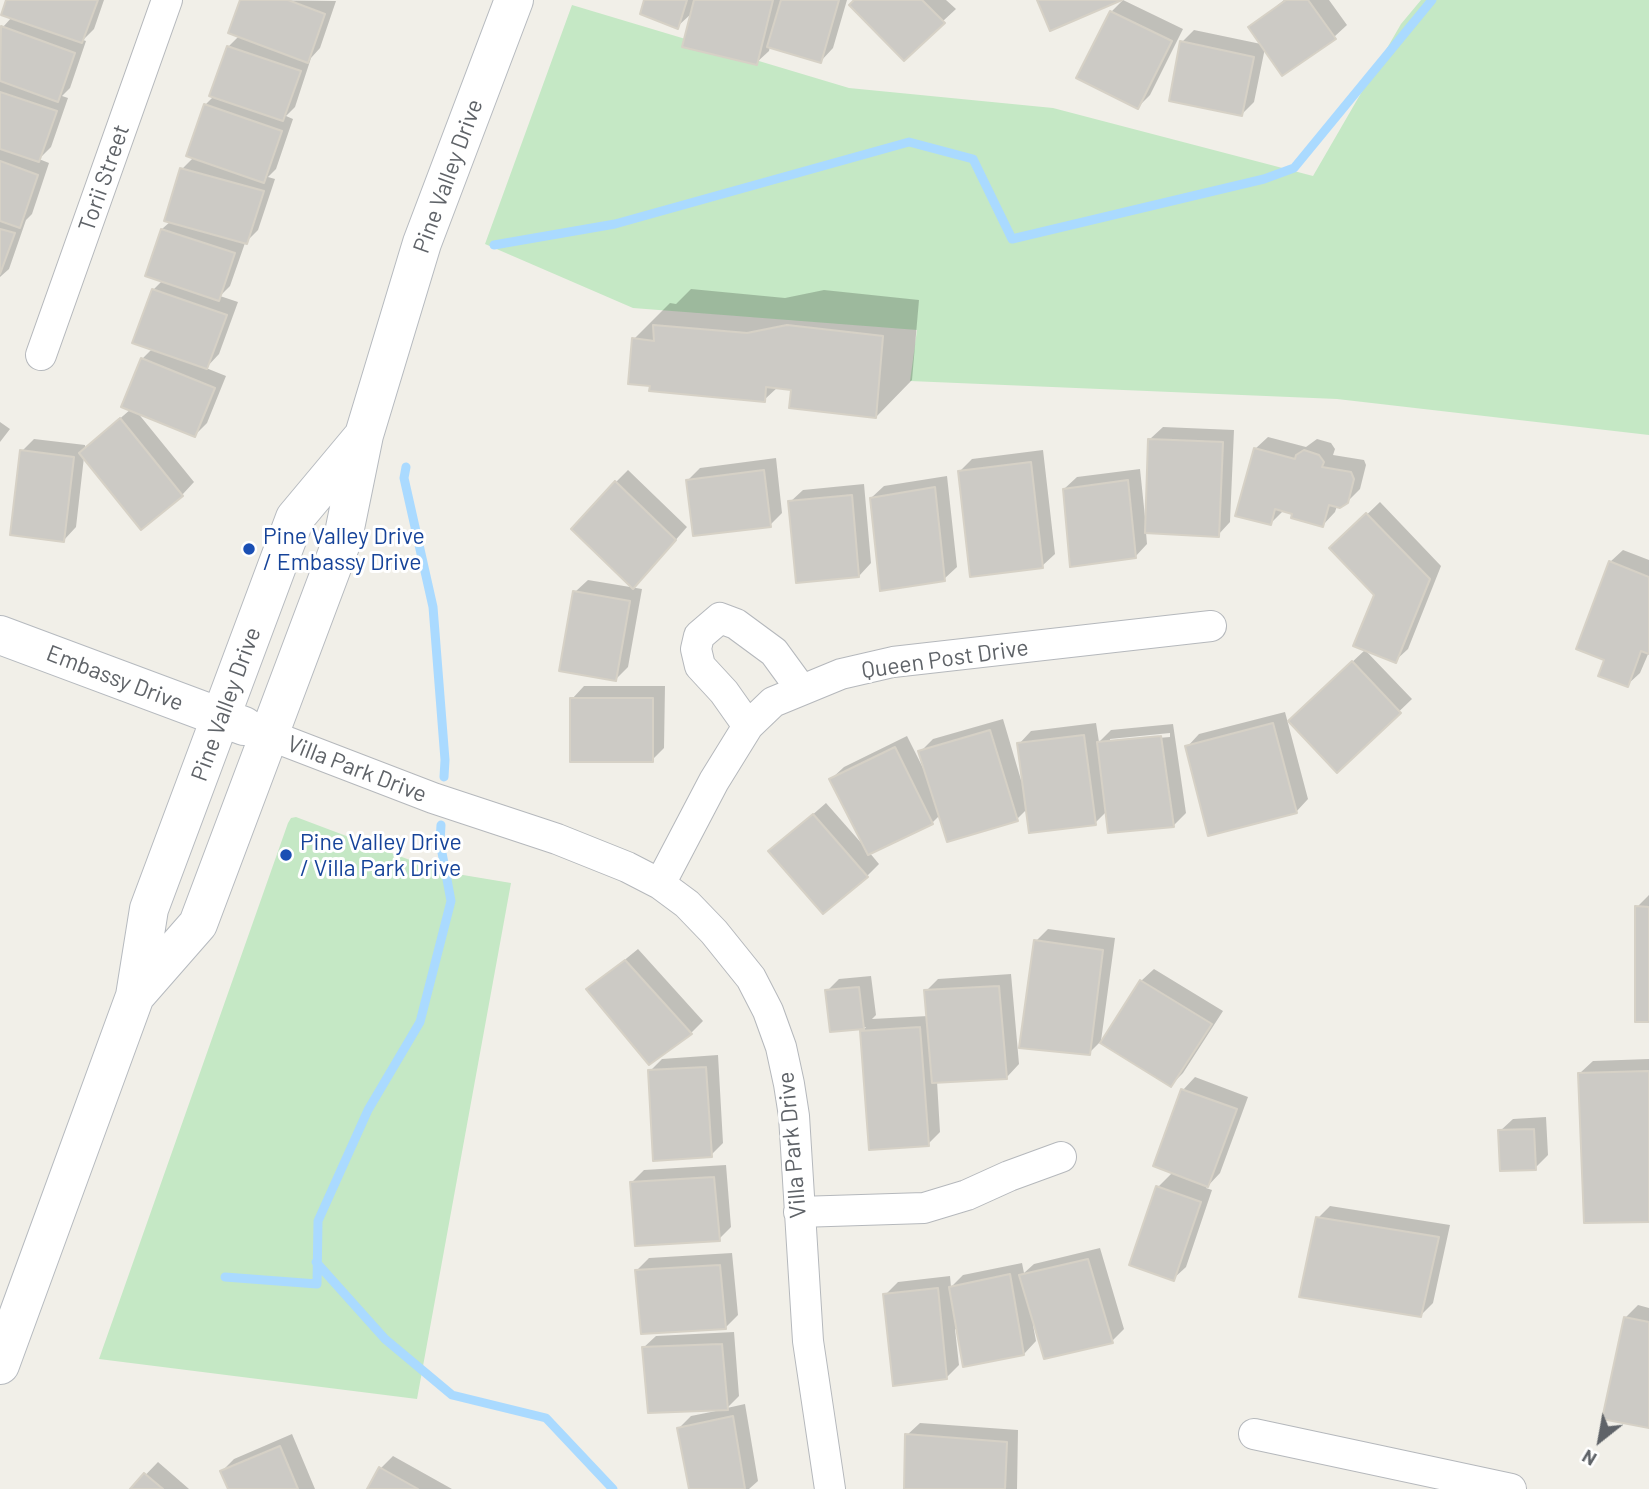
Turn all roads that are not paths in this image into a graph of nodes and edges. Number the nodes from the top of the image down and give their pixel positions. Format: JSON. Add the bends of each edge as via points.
{"nodes":[{"id":1,"x":167,"y":0,"type":"edge"},
{"id":2,"x":514,"y":0,"type":"edge"},
{"id":3,"x":41,"y":355,"type":"dead end"},
{"id":4,"x":364,"y":435,"type":"junction"},
{"id":5,"x":1211,"y":626,"type":"dead end"},
{"id":6,"x":0,"y":635,"type":"edge"},
{"id":7,"x":801,"y":689,"type":"junction"},
{"id":8,"x":221,"y":718,"type":"junction"},
{"id":9,"x":748,"y":726,"type":"junction"},
{"id":10,"x":269,"y":735,"type":"junction"},
{"id":11,"x":660,"y":884,"type":"junction"},
{"id":12,"x":135,"y":996,"type":"junction"},
{"id":13,"x":1061,"y":1157,"type":"dead end"},
{"id":14,"x":799,"y":1212,"type":"junction"},
{"id":15,"x":0,"y":1365,"type":"edge"},
{"id":16,"x":1254,"y":1434,"type":"dead end"},
{"id":17,"x":830,"y":1489,"type":"edge"},
{"id":18,"x":1511,"y":1489,"type":"edge"}],
"edges":[{"from":1,"to":3,"type":"street","name":"Torii Street"},
{"from":2,"to":4,"type":"main road","name":"Pine Valley Drive","via":[[422,243]]},
{"from":4,"to":8,"type":"main road","name":"Pine Valley Drive","via":[[295,518]]},
{"from":4,"to":10,"type":"main road","name":"Pine Valley Drive","via":[[343,538]]},
{"from":5,"to":7,"type":"street","name":"Queen Post Drive","via":[[894,662]]},
{"from":6,"to":8,"type":"main road","name":"Embassy Drive"},
{"from":7,"to":9,"type":"street","name":"Queen Post Drive","via":[[773,702]]},
{"from":7,"to":9,"type":"street","via":[[774,652],[720,618],[699,636],[700,666]]},
{"from":8,"to":10,"type":"main road","name":"Embassy Drive"},
{"from":8,"to":12,"type":"main road","name":"Pine Valley Drive","via":[[149,909]]},
{"from":9,"to":11,"type":"street","name":"Queen Post Drive"},
{"from":10,"to":11,"type":"street","name":"Villa Park Drive","via":[[422,794],[557,839]]},
{"from":10,"to":12,"type":"main road","name":"Pine Valley Drive","via":[[198,924]]},
{"from":11,"to":14,"type":"street","name":"Villa Park Drive","via":[[714,932],[751,978],[768,1011],[781,1047],[794,1116]]},
{"from":12,"to":15,"type":"main road","name":"Pine Valley Drive"},
{"from":13,"to":14,"type":"street","via":[[924,1208]]},
{"from":14,"to":17,"type":"street","name":"Villa Park Drive","via":[[807,1341]]},
{"from":16,"to":18,"type":"street"}]}
